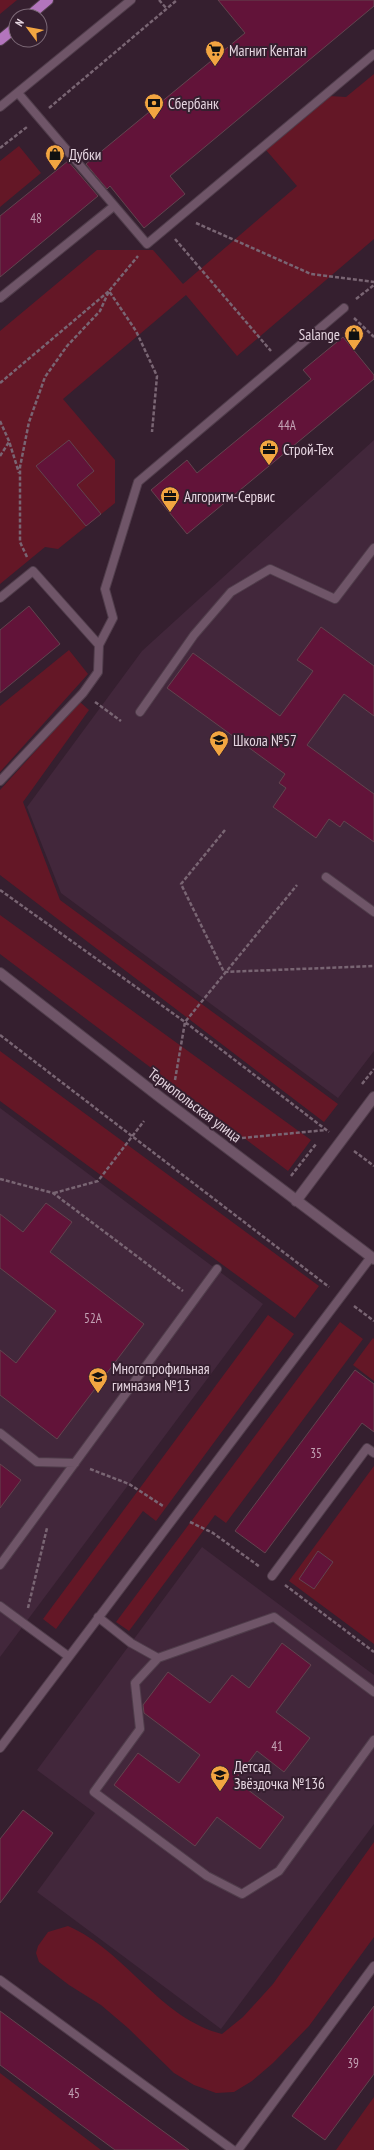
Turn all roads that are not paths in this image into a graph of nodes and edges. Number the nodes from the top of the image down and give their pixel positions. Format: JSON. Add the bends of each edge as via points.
{"nodes":[{"id":1,"x":48,"y":0,"type":"edge"},
{"id":2,"x":130,"y":0,"type":"edge"},
{"id":3,"x":38,"y":8,"type":"edge"},
{"id":4,"x":8,"y":33,"type":"edge"},
{"id":5,"x":0,"y":40,"type":"edge"},
{"id":6,"x":374,"y":54,"type":"edge"},
{"id":7,"x":18,"y":93,"type":"junction"},
{"id":8,"x":0,"y":107,"type":"edge"},
{"id":9,"x":114,"y":206,"type":"junction"},
{"id":10,"x":0,"y":298,"type":"edge"},
{"id":11,"x":344,"y":308,"type":"road end"},
{"id":12,"x":374,"y":548,"type":"edge"},
{"id":13,"x":0,"y":598,"type":"edge"},
{"id":14,"x":99,"y":645,"type":"junction"},
{"id":15,"x":140,"y":712,"type":"dead end"},
{"id":16,"x":0,"y":781,"type":"edge"},
{"id":17,"x":326,"y":877,"type":"dead end"},
{"id":18,"x":374,"y":912,"type":"edge"},
{"id":19,"x":0,"y":973,"type":"edge"},
{"id":20,"x":374,"y":1097,"type":"edge"},
{"id":21,"x":296,"y":1201,"type":"junction"},
{"id":22,"x":372,"y":1258,"type":"edge"},
{"id":23,"x":217,"y":1269,"type":"dead end"},
{"id":24,"x":0,"y":1433,"type":"edge"},
{"id":25,"x":374,"y":1453,"type":"edge"},
{"id":26,"x":75,"y":1463,"type":"junction"},
{"id":27,"x":0,"y":1565,"type":"edge"},
{"id":28,"x":272,"y":1576,"type":"road end"},
{"id":29,"x":0,"y":1606,"type":"edge"},
{"id":30,"x":98,"y":1617,"type":"junction"},
{"id":31,"x":68,"y":1656,"type":"junction"},
{"id":32,"x":158,"y":1658,"type":"junction"},
{"id":33,"x":374,"y":1692,"type":"edge"},
{"id":34,"x":374,"y":1740,"type":"edge"},
{"id":35,"x":0,"y":1748,"type":"edge"},
{"id":36,"x":374,"y":1966,"type":"edge"},
{"id":37,"x":0,"y":1980,"type":"edge"},
{"id":38,"x":233,"y":2150,"type":"edge"},
{"id":39,"x":238,"y":2150,"type":"edge"}],
"edges":[{"from":1,"to":3,"type":"main road"},
{"from":2,"to":7,"type":"lane"},
{"from":4,"to":5,"type":"main road"},
{"from":6,"to":9,"type":"lane","via":[[147,244]]},
{"from":7,"to":8,"type":"lane"},
{"from":7,"to":9,"type":"lane"},
{"from":9,"to":10,"type":"lane"},
{"from":11,"to":14,"type":"lane","via":[[138,482],[105,588],[113,618]]},
{"from":12,"to":15,"type":"lane","via":[[335,599],[270,569],[231,592],[194,635]]},
{"from":13,"to":14,"type":"lane","via":[[33,571]]},
{"from":14,"to":16,"type":"lane","via":[[98,672],[83,693]]},
{"from":17,"to":18,"type":"lane"},
{"from":19,"to":21,"type":"street","name":"Тернопольская улица"},
{"from":20,"to":21,"type":"street"},
{"from":21,"to":22,"type":"street","name":"Тернопольская улица"},
{"from":22,"to":30,"type":"lane"},
{"from":23,"to":26,"type":"lane"},
{"from":24,"to":26,"type":"lane","via":[[37,1462]]},
{"from":25,"to":28,"type":"lane","via":[[368,1448]]},
{"from":26,"to":27,"type":"lane"},
{"from":29,"to":31,"type":"lane"},
{"from":30,"to":31,"type":"lane"},
{"from":30,"to":32,"type":"lane","via":[[131,1643]]},
{"from":31,"to":35,"type":"lane"},
{"from":32,"to":33,"type":"lane","via":[[274,1618]]},
{"from":32,"to":34,"type":"lane","via":[[135,1682],[140,1729],[94,1792],[207,1876],[242,1894],[279,1871]]},
{"from":36,"to":39,"type":"lane"},
{"from":37,"to":38,"type":"lane"}]}
